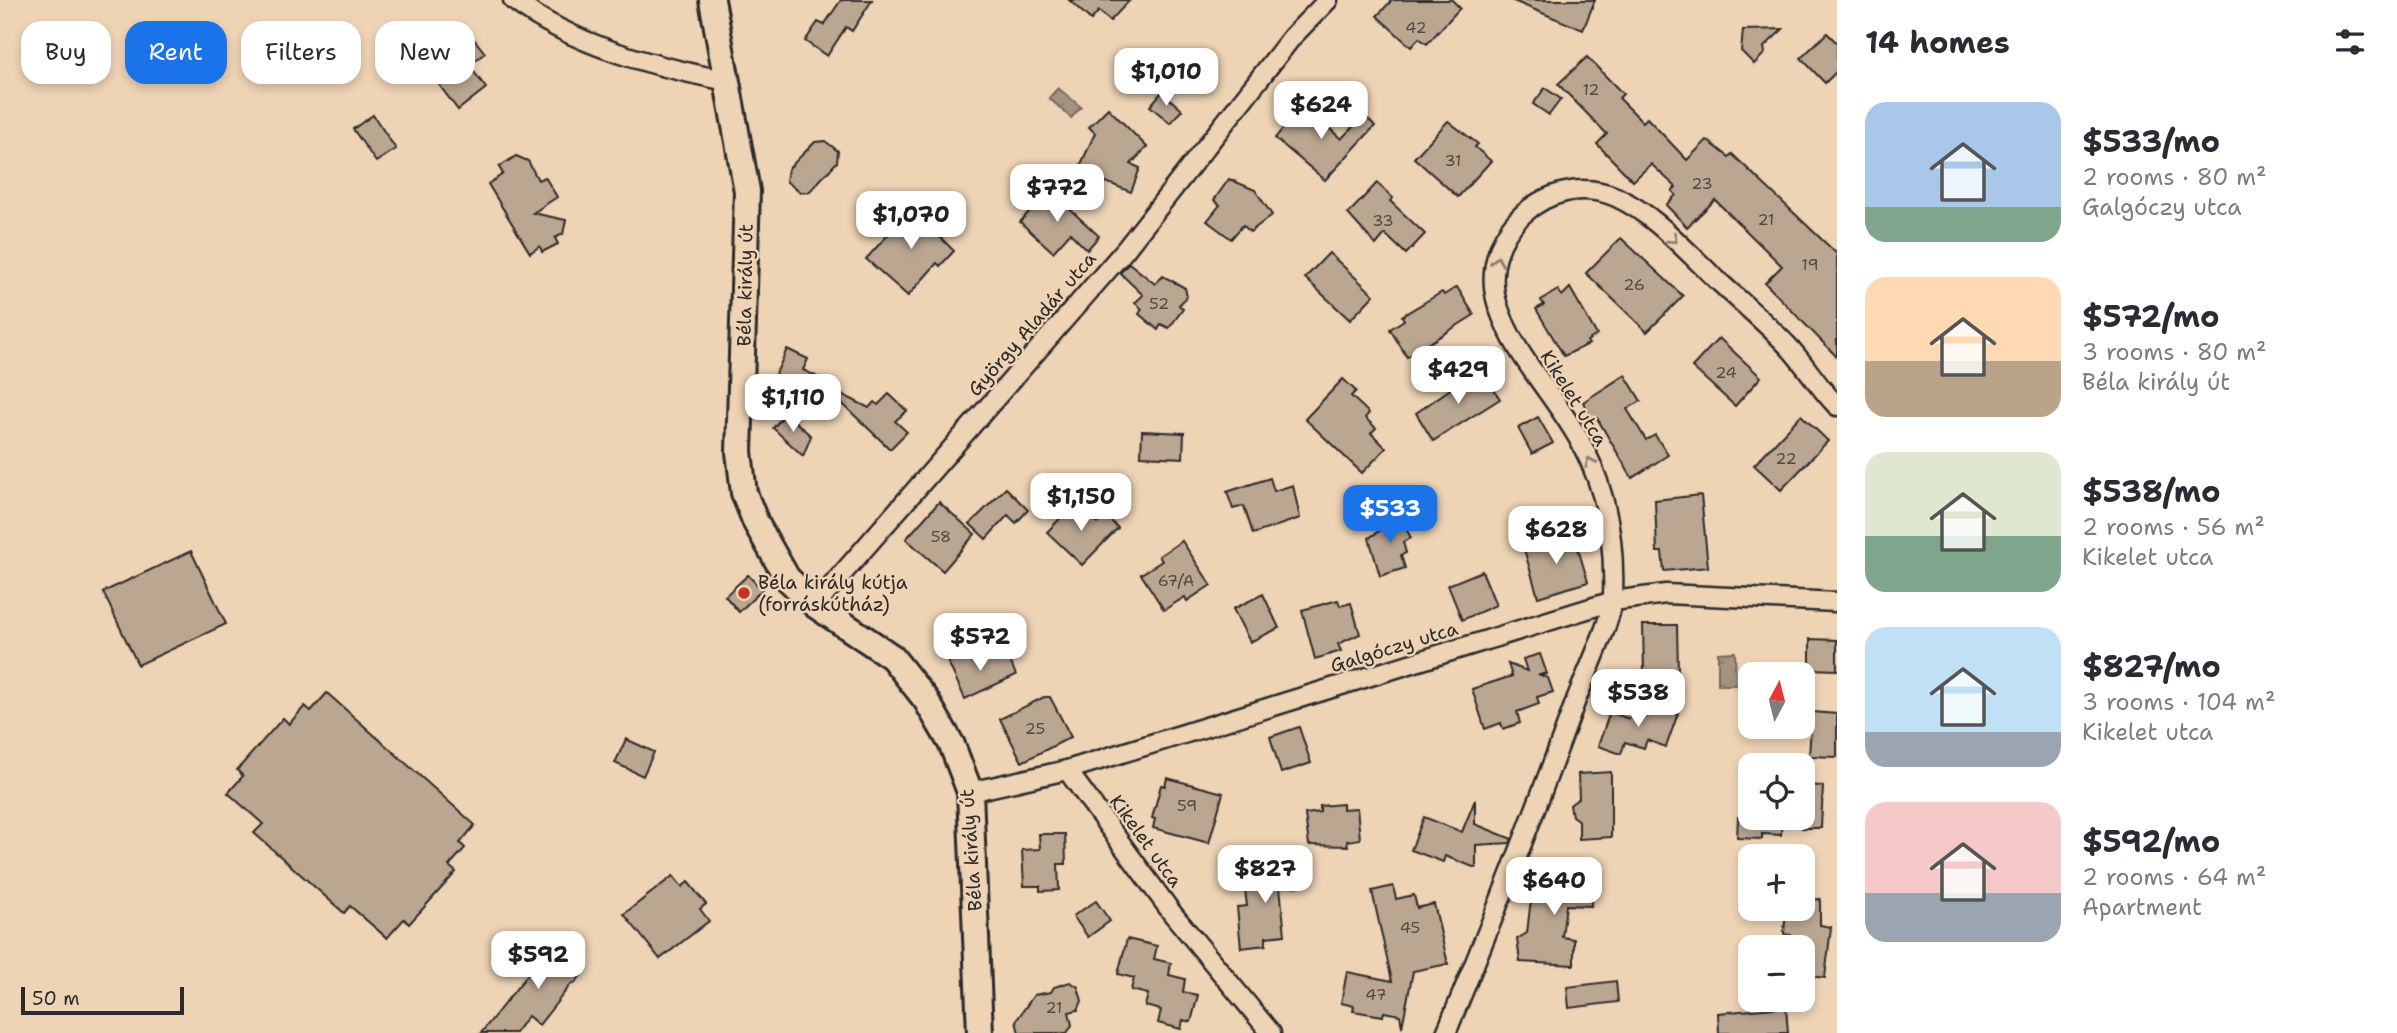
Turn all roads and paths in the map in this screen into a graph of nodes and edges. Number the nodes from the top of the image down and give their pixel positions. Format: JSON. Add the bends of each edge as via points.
{"nodes":[{"id":1,"x":513,"y":0,"type":"edge"},
{"id":2,"x":712,"y":0,"type":"edge"},
{"id":3,"x":1328,"y":0,"type":"edge"},
{"id":4,"x":727,"y":81,"type":"junction"},
{"id":5,"x":1837,"y":405,"type":"edge"},
{"id":6,"x":1613,"y":601,"type":"junction"},
{"id":7,"x":1837,"y":603,"type":"edge"},
{"id":8,"x":815,"y":605,"type":"junction"},
{"id":9,"x":1067,"y":770,"type":"junction"},
{"id":10,"x":970,"y":792,"type":"junction"},
{"id":11,"x":980,"y":1033,"type":"edge"},
{"id":12,"x":1271,"y":1033,"type":"edge"},
{"id":13,"x":1446,"y":1033,"type":"edge"}],
"edges":[{"from":1,"to":4,"type":"street","via":[[562,31],[663,68]]},
{"from":2,"to":4,"type":"street","name":"Béla király út"},
{"from":3,"to":8,"type":"street","name":"György Aladár utca","via":[[1292,37],[1125,250]]},
{"from":4,"to":8,"type":"street","name":"Béla király út","via":[[747,191],[739,452],[744,493],[787,578]]},
{"from":6,"to":5,"type":"street","name":"Kikelet utca","one_way":true,"via":[[1613,550],[1606,505],[1595,474],[1497,304],[1494,276],[1500,247],[1512,222],[1529,207],[1570,190],[1597,191],[1635,208],[1788,346],[1817,387]]},
{"from":6,"to":7,"type":"street","name":"Galgóczy utca","via":[[1666,594]]},
{"from":6,"to":9,"type":"street","name":"Galgóczy utca"},
{"from":6,"to":13,"type":"street","name":"Kikelet utca","via":[[1509,880]]},
{"from":8,"to":10,"type":"street","name":"Béla király út","via":[[892,657],[952,745]]},
{"from":9,"to":10,"type":"street","name":"Galgóczy utca"},
{"from":9,"to":12,"type":"street","name":"Kikelet utca","via":[[1172,913]]},
{"from":10,"to":11,"type":"street","name":"Béla király út"}]}
